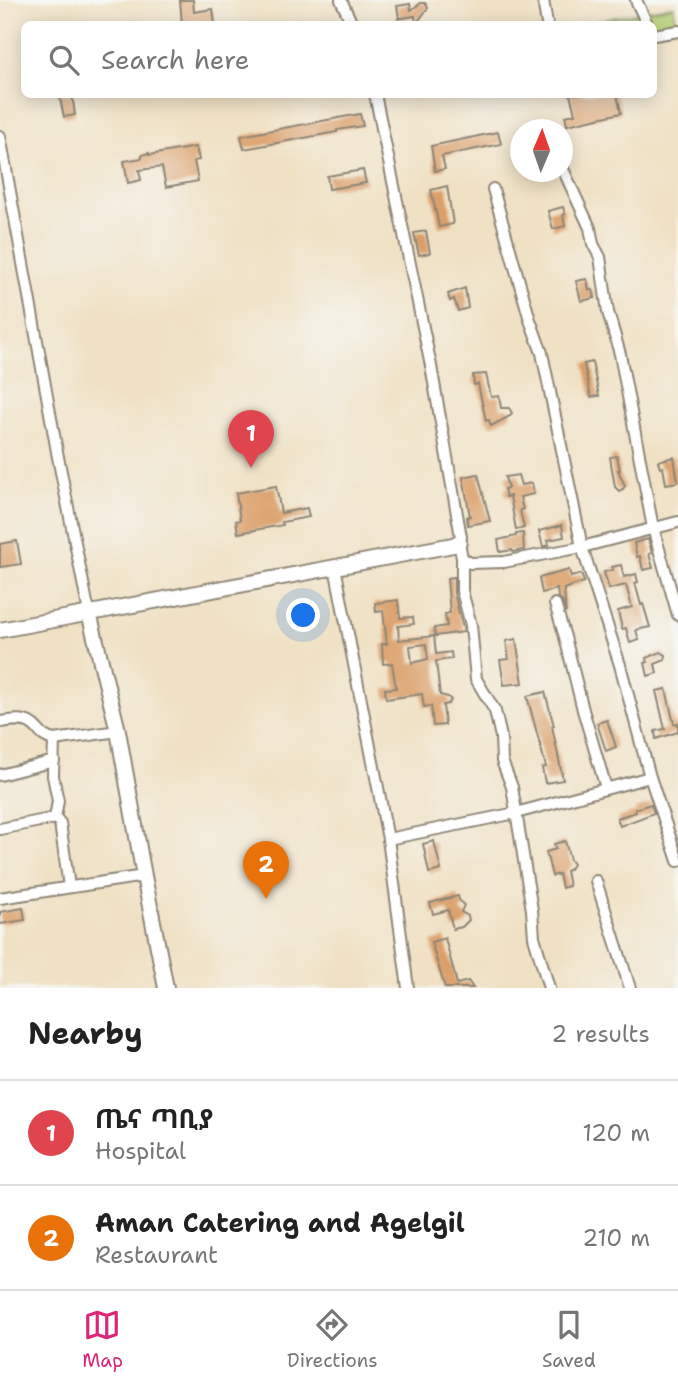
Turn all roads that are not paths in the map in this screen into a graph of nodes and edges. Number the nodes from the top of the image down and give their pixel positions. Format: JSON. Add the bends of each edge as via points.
{"nodes":[{"id":1,"x":341,"y":0,"type":"edge"},
{"id":2,"x":543,"y":0,"type":"edge"},
{"id":3,"x":636,"y":0,"type":"edge"},
{"id":4,"x":351,"y":21,"type":"edge"},
{"id":5,"x":546,"y":21,"type":"edge"},
{"id":6,"x":645,"y":21,"type":"edge"},
{"id":7,"x":678,"y":32,"type":"edge"},
{"id":8,"x":657,"y":35,"type":"edge"},
{"id":9,"x":376,"y":98,"type":"edge"},
{"id":10,"x":0,"y":136,"type":"edge"},
{"id":11,"x":569,"y":182,"type":"edge"},
{"id":12,"x":493,"y":189,"type":"dead end"},
{"id":13,"x":678,"y":522,"type":"edge"},
{"id":14,"x":653,"y":528,"type":"junction"},
{"id":15,"x":459,"y":542,"type":"junction"},
{"id":16,"x":582,"y":547,"type":"junction"},
{"id":17,"x":462,"y":558,"type":"junction"},
{"id":18,"x":335,"y":567,"type":"junction"},
{"id":19,"x":555,"y":604,"type":"dead end"},
{"id":20,"x":89,"y":613,"type":"junction"},
{"id":21,"x":678,"y":615,"type":"edge"},
{"id":22,"x":0,"y":630,"type":"edge"},
{"id":23,"x":0,"y":722,"type":"edge"},
{"id":24,"x":118,"y":731,"type":"junction"},
{"id":25,"x":54,"y":740,"type":"junction"},
{"id":26,"x":54,"y":761,"type":"junction"},
{"id":27,"x":0,"y":775,"type":"edge"},
{"id":28,"x":650,"y":777,"type":"junction"},
{"id":29,"x":606,"y":788,"type":"junction"},
{"id":30,"x":516,"y":813,"type":"junction"},
{"id":31,"x":55,"y":818,"type":"junction"},
{"id":32,"x":0,"y":829,"type":"edge"},
{"id":33,"x":388,"y":839,"type":"junction"},
{"id":34,"x":678,"y":860,"type":"edge"},
{"id":35,"x":144,"y":876,"type":"junction"},
{"id":36,"x":596,"y":880,"type":"dead end"},
{"id":37,"x":69,"y":887,"type":"junction"},
{"id":38,"x":0,"y":898,"type":"edge"},
{"id":39,"x":166,"y":988,"type":"edge"},
{"id":40,"x":408,"y":988,"type":"edge"},
{"id":41,"x":548,"y":988,"type":"edge"},
{"id":42,"x":630,"y":988,"type":"edge"}],
"edges":[{"from":1,"to":4,"type":"street"},
{"from":2,"to":5,"type":"street"},
{"from":3,"to":6,"type":"street"},
{"from":7,"to":8,"type":"street"},
{"from":9,"to":15,"type":"street","via":[[431,366]]},
{"from":10,"to":20,"type":"street"},
{"from":11,"to":14,"type":"street","via":[[600,257]]},
{"from":12,"to":16,"type":"street","via":[[542,352]]},
{"from":13,"to":14,"type":"street"},
{"from":14,"to":16,"type":"street"},
{"from":14,"to":21,"type":"street"},
{"from":15,"to":17,"type":"street"},
{"from":15,"to":18,"type":"street"},
{"from":16,"to":17,"type":"street","via":[[504,562],[470,563]]},
{"from":16,"to":28,"type":"street"},
{"from":17,"to":30,"type":"street","via":[[462,591],[476,678],[495,711]]},
{"from":18,"to":20,"type":"street"},
{"from":18,"to":33,"type":"street"},
{"from":19,"to":29,"type":"street"},
{"from":20,"to":22,"type":"street"},
{"from":20,"to":24,"type":"street"},
{"from":23,"to":25,"type":"street","via":[[21,720]]},
{"from":24,"to":25,"type":"street"},
{"from":24,"to":35,"type":"street"},
{"from":25,"to":26,"type":"street"},
{"from":26,"to":27,"type":"street"},
{"from":26,"to":31,"type":"street"},
{"from":28,"to":29,"type":"street"},
{"from":28,"to":34,"type":"street"},
{"from":29,"to":30,"type":"street"},
{"from":30,"to":33,"type":"street"},
{"from":30,"to":41,"type":"street","via":[[534,937]]},
{"from":31,"to":32,"type":"street"},
{"from":31,"to":37,"type":"street","via":[[60,823]]},
{"from":33,"to":40,"type":"street"},
{"from":35,"to":37,"type":"street"},
{"from":35,"to":39,"type":"street"},
{"from":36,"to":42,"type":"street"},
{"from":37,"to":38,"type":"street"}]}
